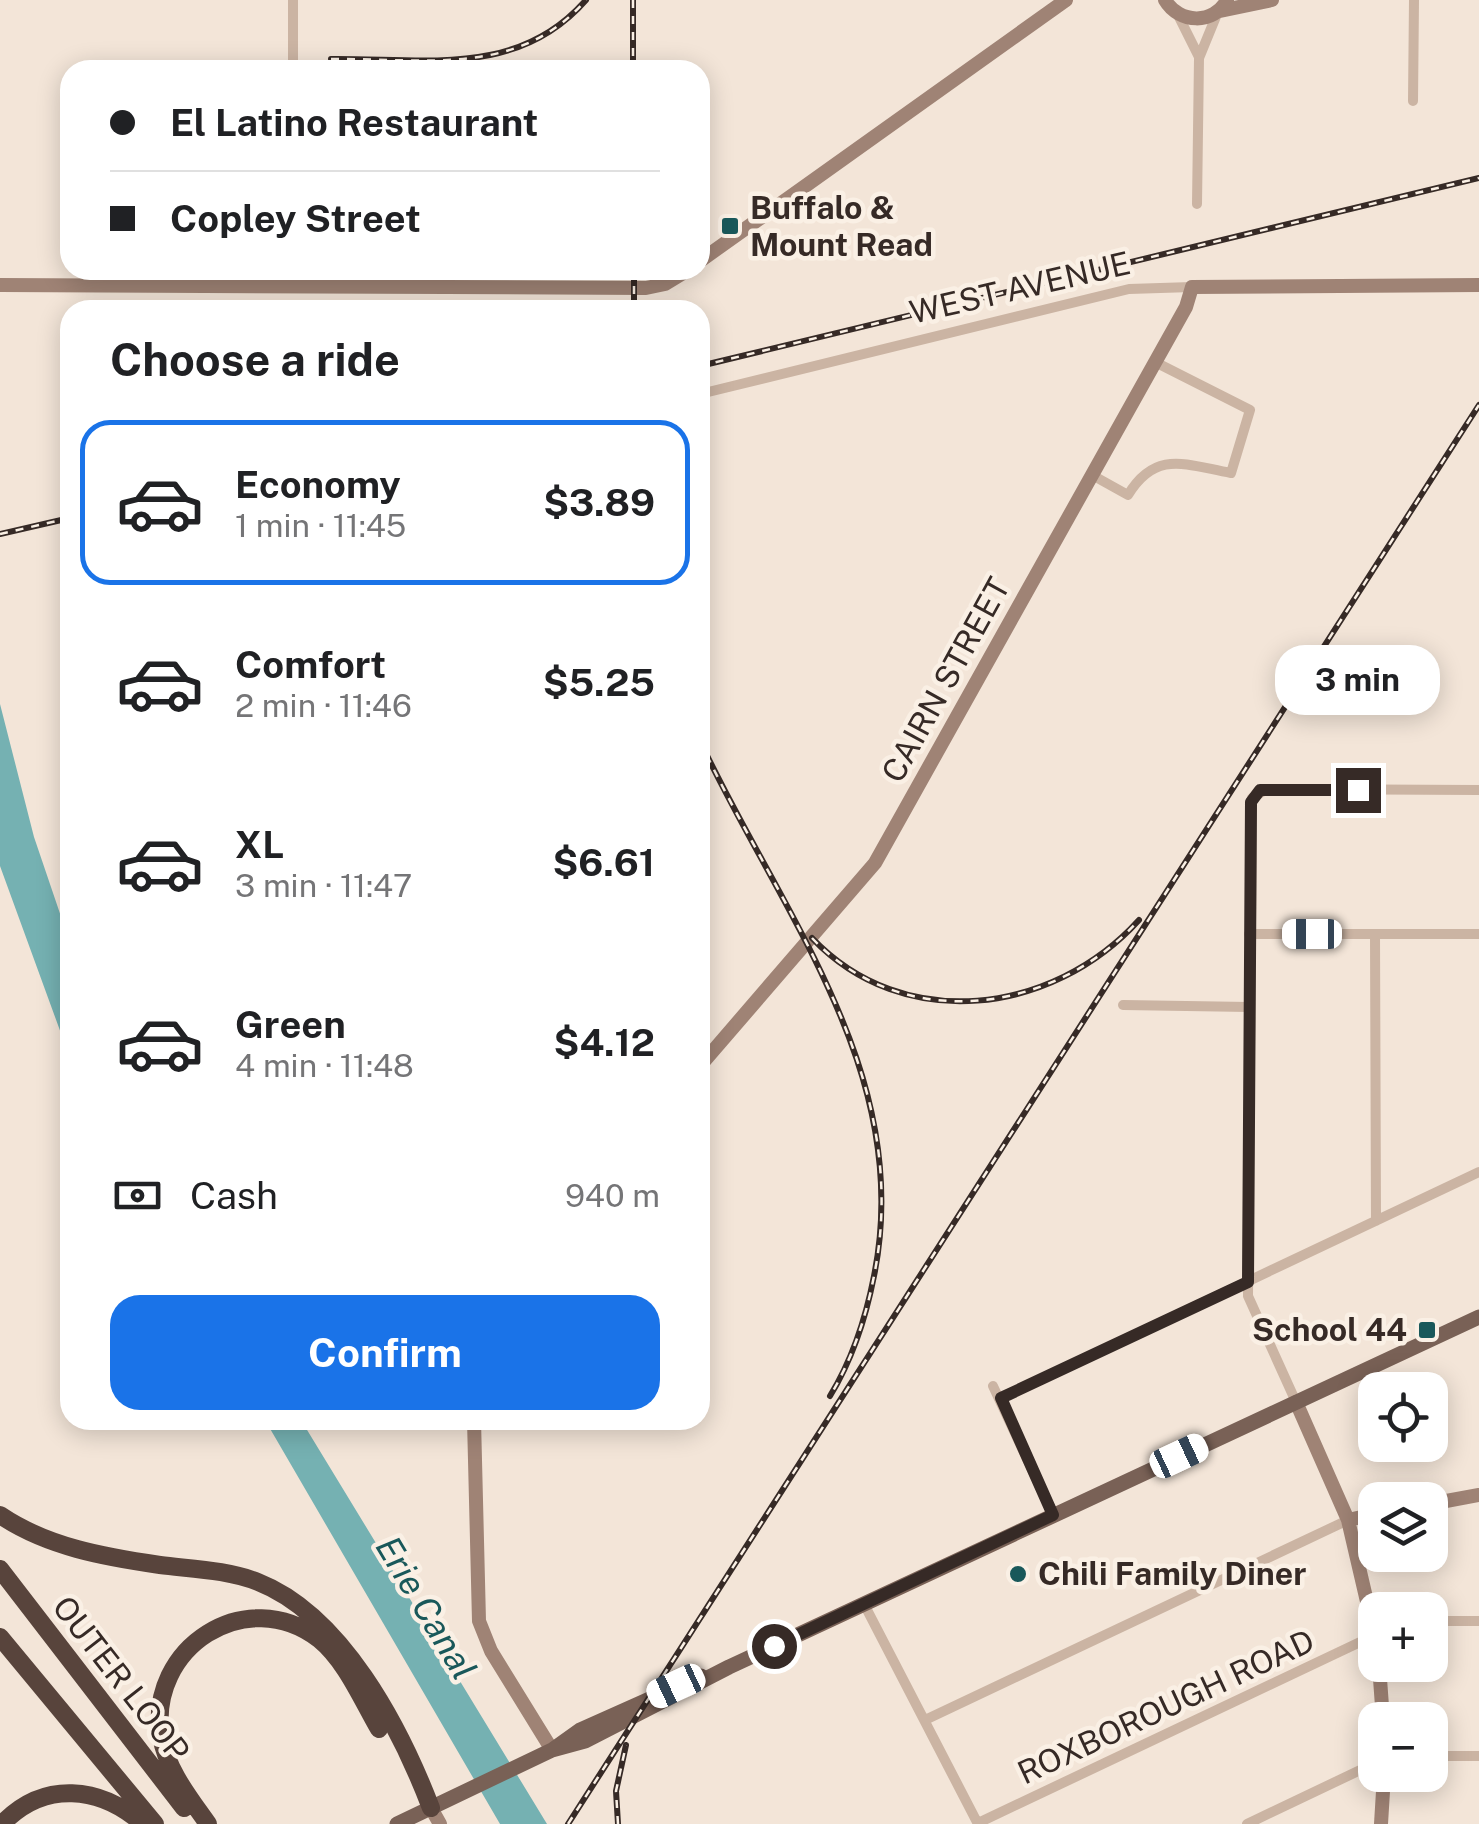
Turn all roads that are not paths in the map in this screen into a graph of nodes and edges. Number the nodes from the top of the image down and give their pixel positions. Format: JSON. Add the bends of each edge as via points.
{"nodes":[{"id":1,"x":293,"y":0,"type":"edge"},
{"id":2,"x":1066,"y":0,"type":"edge"},
{"id":3,"x":1272,"y":0,"type":"edge"},
{"id":4,"x":1414,"y":0,"type":"edge"},
{"id":5,"x":1168,"y":5,"type":"edge"},
{"id":6,"x":1222,"y":8,"type":"edge"},
{"id":7,"x":1199,"y":58,"type":"junction"},
{"id":8,"x":292,"y":60,"type":"edge"},
{"id":9,"x":1413,"y":101,"type":"dead end"},
{"id":10,"x":1197,"y":204,"type":"dead end"},
{"id":11,"x":710,"y":254,"type":"edge"},
{"id":12,"x":209,"y":280,"type":"edge"},
{"id":13,"x":363,"y":280,"type":"edge"},
{"id":14,"x":672,"y":280,"type":"edge"},
{"id":15,"x":0,"y":285,"type":"edge"},
{"id":16,"x":1479,"y":285,"type":"edge"},
{"id":17,"x":1192,"y":287,"type":"junction"},
{"id":18,"x":1155,"y":362,"type":"junction"},
{"id":19,"x":710,"y":392,"type":"edge"},
{"id":20,"x":1092,"y":475,"type":"junction"},
{"id":21,"x":1479,"y":790,"type":"edge"},
{"id":22,"x":1249,"y":934,"type":"junction"},
{"id":23,"x":1375,"y":934,"type":"junction"},
{"id":24,"x":1479,"y":934,"type":"edge"},
{"id":25,"x":1123,"y":1005,"type":"dead end"},
{"id":26,"x":1249,"y":1007,"type":"junction"},
{"id":27,"x":710,"y":1054,"type":"edge"},
{"id":28,"x":1479,"y":1172,"type":"edge"},
{"id":29,"x":1376,"y":1221,"type":"junction"},
{"id":30,"x":1248,"y":1282,"type":"junction"},
{"id":31,"x":1479,"y":1317,"type":"edge"},
{"id":32,"x":994,"y":1386,"type":"dead end"},
{"id":33,"x":1001,"y":1398,"type":"junction"},
{"id":34,"x":1296,"y":1402,"type":"junction"},
{"id":35,"x":474,"y":1430,"type":"edge"},
{"id":36,"x":1479,"y":1495,"type":"edge"},
{"id":37,"x":1448,"y":1501,"type":"edge"},
{"id":38,"x":0,"y":1515,"type":"edge"},
{"id":39,"x":1053,"y":1515,"type":"junction"},
{"id":40,"x":1358,"y":1518,"type":"edge"},
{"id":41,"x":1348,"y":1520,"type":"junction"},
{"id":42,"x":0,"y":1569,"type":"edge"},
{"id":43,"x":1365,"y":1592,"type":"edge"},
{"id":44,"x":864,"y":1604,"type":"junction"},
{"id":45,"x":1448,"y":1621,"type":"edge"},
{"id":46,"x":1479,"y":1621,"type":"edge"},
{"id":47,"x":1358,"y":1636,"type":"edge"},
{"id":48,"x":0,"y":1637,"type":"edge"},
{"id":49,"x":924,"y":1720,"type":"junction"},
{"id":50,"x":552,"y":1750,"type":"junction"},
{"id":51,"x":1448,"y":1756,"type":"edge"},
{"id":52,"x":1479,"y":1756,"type":"edge"},
{"id":53,"x":1358,"y":1771,"type":"edge"},
{"id":54,"x":1383,"y":1792,"type":"edge"},
{"id":55,"x":436,"y":1816,"type":"edge"},
{"id":56,"x":2,"y":1824,"type":"edge"},
{"id":57,"x":142,"y":1824,"type":"edge"},
{"id":58,"x":155,"y":1824,"type":"edge"},
{"id":59,"x":198,"y":1824,"type":"edge"},
{"id":60,"x":208,"y":1824,"type":"edge"},
{"id":61,"x":397,"y":1824,"type":"edge"},
{"id":62,"x":978,"y":1824,"type":"edge"},
{"id":63,"x":1248,"y":1824,"type":"edge"},
{"id":64,"x":1381,"y":1824,"type":"edge"}],
"edges":[{"from":1,"to":8,"type":"street"},
{"from":2,"to":11,"type":"street"},
{"from":3,"to":6,"type":"street"},
{"from":4,"to":9,"type":"street"},
{"from":5,"to":6,"type":"street","via":[[1199,19]]},
{"from":5,"to":7,"type":"street"},
{"from":6,"to":7,"type":"street"},
{"from":7,"to":10,"type":"street"},
{"from":12,"to":15,"type":"street"},
{"from":13,"to":14,"type":"street","via":[[646,288]]},
{"from":16,"to":17,"type":"street","name":"WEST AVENUE"},
{"from":17,"to":18,"type":"street","name":"CAIRN STREET"},
{"from":17,"to":19,"type":"street","name":"WEST AVENUE","via":[[1129,288]]},
{"from":18,"to":20,"type":"street","name":"CAIRN STREET"},
{"from":18,"to":20,"type":"street","via":[[1250,410],[1231,472],[1158,465],[1128,495]]},
{"from":20,"to":27,"type":"street","name":"CAIRN STREET","via":[[875,863]]},
{"from":21,"to":22,"type":"street","via":[[1254,794]]},
{"from":22,"to":23,"type":"street"},
{"from":22,"to":26,"type":"street"},
{"from":23,"to":24,"type":"street"},
{"from":23,"to":29,"type":"street"},
{"from":25,"to":26,"type":"street"},
{"from":26,"to":30,"type":"street"},
{"from":28,"to":29,"type":"street"},
{"from":29,"to":30,"type":"street"},
{"from":30,"to":33,"type":"street"},
{"from":30,"to":34,"type":"street","via":[[1250,1304]]},
{"from":31,"to":34,"type":"main road"},
{"from":32,"to":33,"type":"street"},
{"from":33,"to":39,"type":"street"},
{"from":34,"to":39,"type":"main road"},
{"from":34,"to":41,"type":"street"},
{"from":35,"to":50,"type":"street","via":[[479,1621]]},
{"from":36,"to":37,"type":"street"},
{"from":38,"to":55,"type":"highway","via":[[100,1555],[256,1582],[310,1610],[355,1662]]},
{"from":39,"to":44,"type":"main road"},
{"from":40,"to":41,"type":"street"},
{"from":41,"to":43,"type":"street"},
{"from":41,"to":49,"type":"street"},
{"from":42,"to":59,"type":"highway","name":"OUTER LOOP"},
{"from":44,"to":49,"type":"street"},
{"from":44,"to":50,"type":"main road","via":[[612,1715]]},
{"from":45,"to":46,"type":"street"},
{"from":47,"to":62,"type":"street","name":"ROXBOROUGH ROAD"},
{"from":48,"to":58,"type":"highway","name":"OUTER LOOP"},
{"from":49,"to":62,"type":"street"},
{"from":50,"to":55,"type":"main road","via":[[461,1793]]},
{"from":51,"to":52,"type":"street"},
{"from":53,"to":63,"type":"street"},
{"from":54,"to":64,"type":"street"},
{"from":55,"to":60,"type":"highway","via":[[332,1652],[299,1627],[252,1618],[192,1642],[172,1667],[161,1699],[166,1752]]},
{"from":55,"to":61,"type":"main road"},
{"from":56,"to":57,"type":"highway","via":[[41,1797],[71,1792],[102,1797]]}]}
